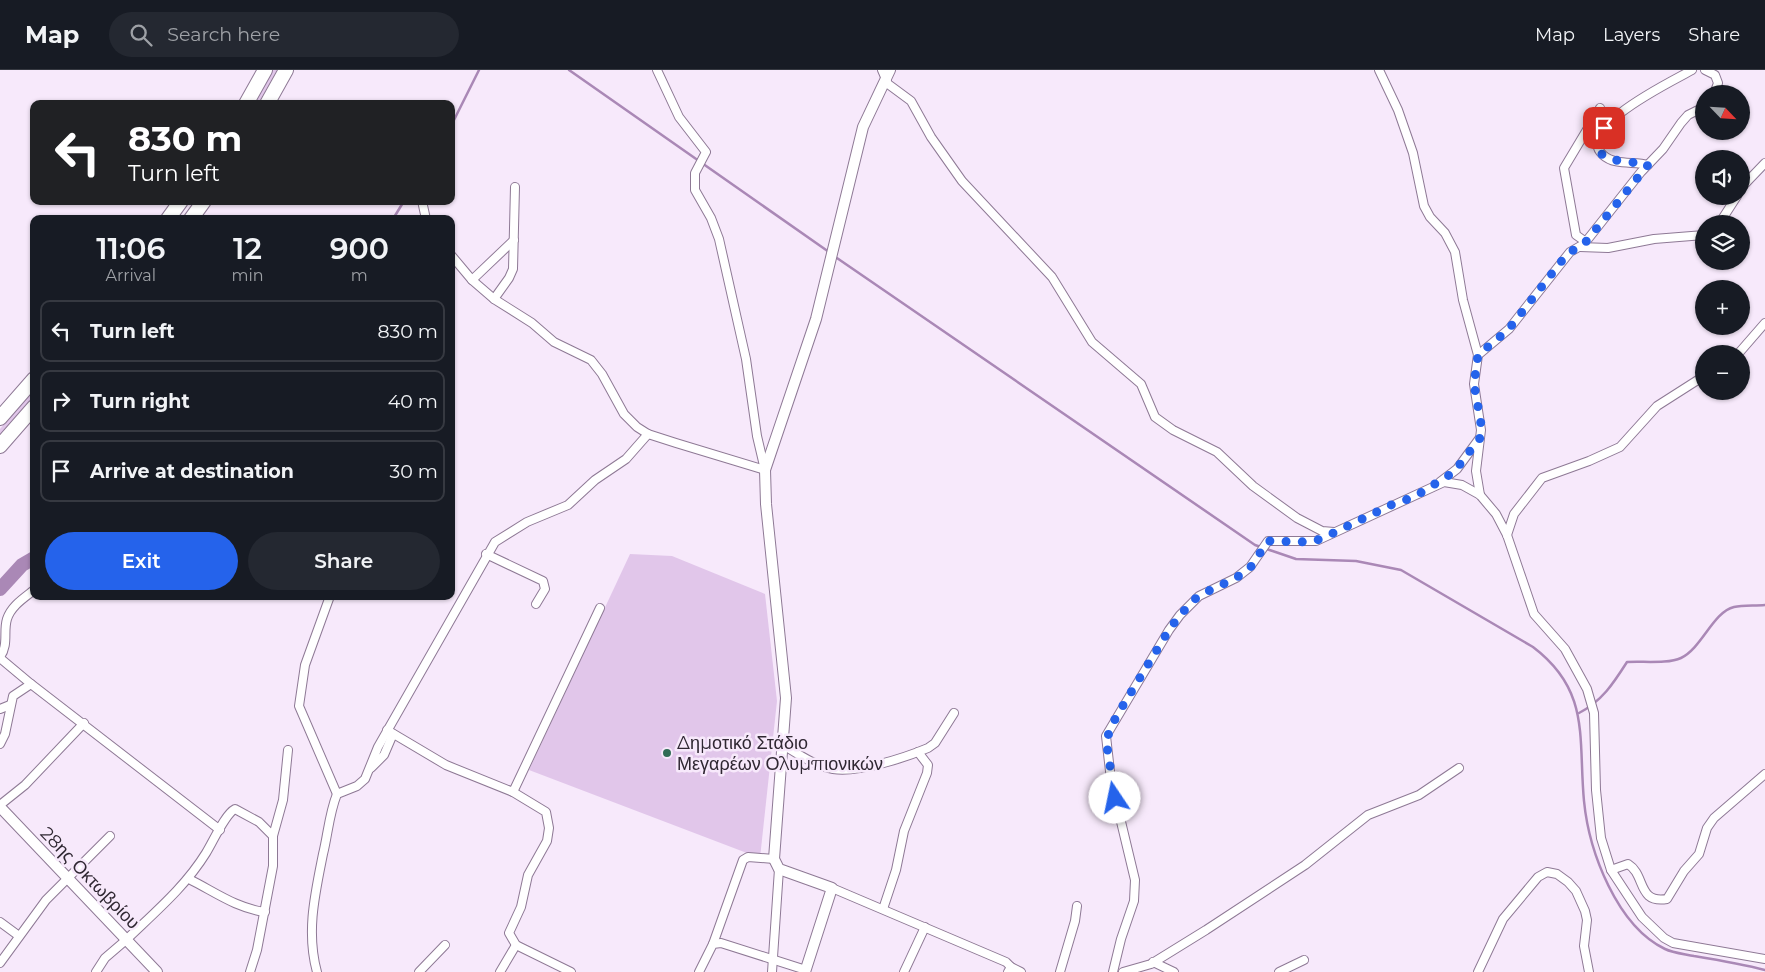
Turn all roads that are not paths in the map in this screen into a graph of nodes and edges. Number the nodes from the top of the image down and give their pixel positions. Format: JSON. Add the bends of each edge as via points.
{"nodes":[{"id":1,"x":265,"y":70,"type":"edge"},
{"id":2,"x":286,"y":70,"type":"edge"},
{"id":3,"x":657,"y":70,"type":"edge"},
{"id":4,"x":1379,"y":70,"type":"edge"},
{"id":5,"x":1692,"y":70,"type":"edge"},
{"id":6,"x":1705,"y":70,"type":"edge"},
{"id":7,"x":885,"y":73,"type":"edge"},
{"id":8,"x":1717,"y":85,"type":"edge"},
{"id":9,"x":248,"y":100,"type":"edge"},
{"id":10,"x":269,"y":100,"type":"edge"},
{"id":11,"x":1600,"y":108,"type":"dead end"},
{"id":12,"x":1695,"y":112,"type":"edge"},
{"id":13,"x":1765,"y":163,"type":"edge"},
{"id":14,"x":1648,"y":165,"type":"junction"},
{"id":15,"x":1750,"y":179,"type":"edge"},
{"id":16,"x":515,"y":186,"type":"dead end"},
{"id":17,"x":1695,"y":236,"type":"edge"},
{"id":18,"x":514,"y":240,"type":"junction"},
{"id":19,"x":1583,"y":244,"type":"junction"},
{"id":20,"x":455,"y":261,"type":"edge"},
{"id":21,"x":472,"y":280,"type":"junction"},
{"id":22,"x":494,"y":300,"type":"junction"},
{"id":23,"x":1765,"y":323,"type":"edge"},
{"id":24,"x":1746,"y":345,"type":"edge"},
{"id":25,"x":1478,"y":355,"type":"junction"},
{"id":26,"x":1695,"y":382,"type":"edge"},
{"id":27,"x":30,"y":384,"type":"edge"},
{"id":28,"x":30,"y":412,"type":"edge"},
{"id":29,"x":0,"y":418,"type":"edge"},
{"id":30,"x":648,"y":434,"type":"junction"},
{"id":31,"x":1480,"y":438,"type":"junction"},
{"id":32,"x":0,"y":446,"type":"edge"},
{"id":33,"x":765,"y":470,"type":"junction"},
{"id":34,"x":1436,"y":484,"type":"junction"},
{"id":35,"x":1480,"y":495,"type":"junction"},
{"id":36,"x":1334,"y":532,"type":"junction"},
{"id":37,"x":1507,"y":535,"type":"junction"},
{"id":38,"x":486,"y":554,"type":"junction"},
{"id":39,"x":30,"y":593,"type":"edge"},
{"id":40,"x":328,"y":600,"type":"edge"},
{"id":41,"x":536,"y":604,"type":"dead end"},
{"id":42,"x":600,"y":608,"type":"dead end"},
{"id":43,"x":0,"y":657,"type":"edge"},
{"id":44,"x":30,"y":684,"type":"junction"},
{"id":45,"x":10,"y":705,"type":"junction"},
{"id":46,"x":0,"y":709,"type":"edge"},
{"id":47,"x":954,"y":713,"type":"dead end"},
{"id":48,"x":0,"y":723,"type":"edge"},
{"id":49,"x":84,"y":723,"type":"junction"},
{"id":50,"x":6,"y":730,"type":"junction"},
{"id":51,"x":390,"y":732,"type":"junction"},
{"id":52,"x":0,"y":744,"type":"edge"},
{"id":53,"x":784,"y":745,"type":"junction"},
{"id":54,"x":288,"y":750,"type":"dead end"},
{"id":55,"x":918,"y":752,"type":"junction"},
{"id":56,"x":1459,"y":768,"type":"dead end"},
{"id":57,"x":1765,"y":774,"type":"edge"},
{"id":58,"x":513,"y":792,"type":"junction"},
{"id":59,"x":337,"y":794,"type":"junction"},
{"id":60,"x":0,"y":806,"type":"edge"},
{"id":61,"x":220,"y":830,"type":"junction"},
{"id":62,"x":110,"y":836,"type":"dead end"},
{"id":63,"x":273,"y":836,"type":"junction"},
{"id":64,"x":774,"y":859,"type":"junction"},
{"id":65,"x":780,"y":868,"type":"junction"},
{"id":66,"x":1611,"y":870,"type":"junction"},
{"id":67,"x":69,"y":878,"type":"junction"},
{"id":68,"x":189,"y":879,"type":"junction"},
{"id":69,"x":832,"y":888,"type":"junction"},
{"id":70,"x":1077,"y":906,"type":"dead end"},
{"id":71,"x":883,"y":909,"type":"junction"},
{"id":72,"x":265,"y":912,"type":"junction"},
{"id":73,"x":0,"y":922,"type":"edge"},
{"id":74,"x":925,"y":927,"type":"junction"},
{"id":75,"x":19,"y":936,"type":"junction"},
{"id":76,"x":126,"y":940,"type":"junction"},
{"id":77,"x":713,"y":944,"type":"junction"},
{"id":78,"x":445,"y":945,"type":"dead end"},
{"id":79,"x":516,"y":945,"type":"junction"},
{"id":80,"x":1765,"y":959,"type":"edge"},
{"id":81,"x":772,"y":960,"type":"junction"},
{"id":82,"x":1304,"y":960,"type":"dead end"},
{"id":83,"x":1153,"y":962,"type":"junction"},
{"id":84,"x":0,"y":963,"type":"edge"},
{"id":85,"x":1009,"y":967,"type":"edge"},
{"id":86,"x":806,"y":971,"type":"edge"},
{"id":87,"x":96,"y":972,"type":"edge"},
{"id":88,"x":157,"y":972,"type":"edge"},
{"id":89,"x":250,"y":972,"type":"edge"},
{"id":90,"x":317,"y":972,"type":"edge"},
{"id":91,"x":419,"y":972,"type":"edge"},
{"id":92,"x":500,"y":972,"type":"edge"},
{"id":93,"x":570,"y":972,"type":"edge"},
{"id":94,"x":699,"y":972,"type":"edge"},
{"id":95,"x":772,"y":972,"type":"edge"},
{"id":96,"x":904,"y":972,"type":"edge"},
{"id":97,"x":1021,"y":972,"type":"edge"},
{"id":98,"x":1060,"y":972,"type":"edge"},
{"id":99,"x":1113,"y":972,"type":"edge"},
{"id":100,"x":1123,"y":972,"type":"edge"},
{"id":101,"x":1174,"y":972,"type":"edge"},
{"id":102,"x":1279,"y":972,"type":"edge"},
{"id":103,"x":1478,"y":972,"type":"edge"},
{"id":104,"x":1589,"y":972,"type":"edge"}],
"edges":[{"from":1,"to":9,"type":"highway"},
{"from":2,"to":10,"type":"highway"},
{"from":3,"to":33,"type":"street","via":[[679,117],[704,146],[705,154],[694,181],[697,196],[719,239],[746,359]]},
{"from":4,"to":25,"type":"street","via":[[1413,153],[1424,206],[1453,247]]},
{"from":5,"to":14,"type":"street","via":[[1619,114],[1600,134],[1598,146],[1602,155],[1617,162]]},
{"from":6,"to":8,"type":"street","via":[[1716,75]]},
{"from":7,"to":33,"type":"street","via":[[863,127],[810,337]]},
{"from":7,"to":36,"type":"street","via":[[911,101],[949,165],[976,199],[1045,268],[1092,342],[1141,384],[1155,416],[1173,430],[1217,452],[1253,486],[1296,518],[1322,531]]},
{"from":11,"to":19,"type":"street","via":[[1564,168],[1576,235]]},
{"from":12,"to":14,"type":"street","via":[[1688,115]]},
{"from":13,"to":15,"type":"street"},
{"from":14,"to":19,"type":"street"},
{"from":16,"to":18,"type":"street"},
{"from":17,"to":19,"type":"street","via":[[1608,248]]},
{"from":18,"to":21,"type":"street"},
{"from":18,"to":22,"type":"street","via":[[513,268]]},
{"from":19,"to":25,"type":"street","via":[[1570,252],[1508,330]]},
{"from":20,"to":21,"type":"street"},
{"from":21,"to":22,"type":"street"},
{"from":22,"to":30,"type":"street","via":[[532,323],[554,342],[591,360],[624,414]]},
{"from":23,"to":24,"type":"street"},
{"from":25,"to":31,"type":"street","via":[[1474,384],[1481,424]]},
{"from":26,"to":37,"type":"street","via":[[1657,406],[1620,447],[1542,478],[1514,514]]},
{"from":27,"to":29,"type":"highway"},
{"from":28,"to":32,"type":"highway"},
{"from":30,"to":33,"type":"street"},
{"from":30,"to":38,"type":"street","via":[[626,459],[594,480],[568,505],[537,517],[502,537]]},
{"from":31,"to":34,"type":"street","via":[[1457,470]]},
{"from":31,"to":35,"type":"street","via":[[1476,471]]},
{"from":33,"to":53,"type":"street","via":[[785,685]]},
{"from":34,"to":35,"type":"street","via":[[1456,483]]},
{"from":34,"to":36,"type":"street"},
{"from":35,"to":37,"type":"street","via":[[1496,514]]},
{"from":36,"to":99,"type":"street","via":[[1316,541],[1268,541],[1254,564],[1236,578],[1198,596],[1169,630],[1106,736],[1111,780],[1135,880],[1134,901]]},
{"from":37,"to":66,"type":"street","via":[[1534,614],[1571,658],[1593,706],[1597,809],[1601,838]]},
{"from":38,"to":41,"type":"street","via":[[543,581],[545,589]]},
{"from":38,"to":51,"type":"street"},
{"from":39,"to":43,"type":"street","via":[[7,618],[6,646]]},
{"from":40,"to":59,"type":"street","via":[[304,665],[300,706]]},
{"from":42,"to":58,"type":"street"},
{"from":43,"to":44,"type":"street"},
{"from":44,"to":45,"type":"street","via":[[13,696]]},
{"from":44,"to":49,"type":"street"},
{"from":45,"to":46,"type":"street"},
{"from":45,"to":50,"type":"street"},
{"from":47,"to":55,"type":"street","via":[[935,743]]},
{"from":48,"to":50,"type":"street"},
{"from":49,"to":60,"type":"street","via":[[25,785]]},
{"from":49,"to":61,"type":"street"},
{"from":50,"to":52,"type":"street"},
{"from":51,"to":58,"type":"street","via":[[465,774]]},
{"from":51,"to":59,"type":"street","via":[[361,783]]},
{"from":53,"to":55,"type":"street","via":[[820,764],[842,770]]},
{"from":53,"to":64,"type":"street"},
{"from":54,"to":63,"type":"street","via":[[283,800]]},
{"from":55,"to":71,"type":"street","via":[[928,765],[927,773],[904,831]]},
{"from":56,"to":83,"type":"street","via":[[1419,795],[1368,815],[1298,869]]},
{"from":57,"to":66,"type":"street","via":[[1714,818],[1707,828],[1699,854],[1667,899],[1657,900],[1648,896],[1632,866],[1622,865]]},
{"from":58,"to":79,"type":"street","via":[[546,812],[549,828],[547,841],[528,875],[522,907],[511,928],[510,937]]},
{"from":59,"to":90,"type":"street","via":[[329,816],[313,905],[312,944]]},
{"from":60,"to":67,"type":"street","name":"28ης Οκτωβρίου"},
{"from":61,"to":63,"type":"street","via":[[227,814],[239,809],[267,828]]},
{"from":61,"to":68,"type":"street"},
{"from":62,"to":67,"type":"street"},
{"from":63,"to":72,"type":"street","via":[[274,860]]},
{"from":64,"to":65,"type":"street"},
{"from":64,"to":77,"type":"street","via":[[748,857],[743,860]]},
{"from":65,"to":69,"type":"street"},
{"from":65,"to":81,"type":"street"},
{"from":66,"to":80,"type":"street","via":[[1642,917],[1664,938],[1679,944]]},
{"from":67,"to":75,"type":"street","via":[[46,900]]},
{"from":67,"to":76,"type":"street","name":"28ης Οκτωβρίου"},
{"from":68,"to":72,"type":"street","via":[[224,899]]},
{"from":68,"to":76,"type":"street"},
{"from":69,"to":71,"type":"street"},
{"from":69,"to":86,"type":"street"},
{"from":70,"to":98,"type":"street"},
{"from":71,"to":74,"type":"street"},
{"from":72,"to":89,"type":"street"},
{"from":73,"to":75,"type":"street"},
{"from":74,"to":85,"type":"street"},
{"from":74,"to":96,"type":"street"},
{"from":75,"to":84,"type":"street"},
{"from":76,"to":87,"type":"street","via":[[105,958]]},
{"from":76,"to":88,"type":"street","name":"28ης Οκτωβρίου"},
{"from":77,"to":81,"type":"street","via":[[728,943]]},
{"from":77,"to":94,"type":"street"},
{"from":78,"to":91,"type":"street"},
{"from":79,"to":92,"type":"street"},
{"from":79,"to":93,"type":"street"},
{"from":81,"to":86,"type":"street"},
{"from":81,"to":95,"type":"street"},
{"from":82,"to":102,"type":"street"},
{"from":83,"to":100,"type":"street"},
{"from":83,"to":101,"type":"street"},
{"from":85,"to":97,"type":"street"},
{"from":103,"to":104,"type":"street","via":[[1503,919],[1541,874],[1547,872],[1568,882],[1585,910],[1584,946]]}]}
